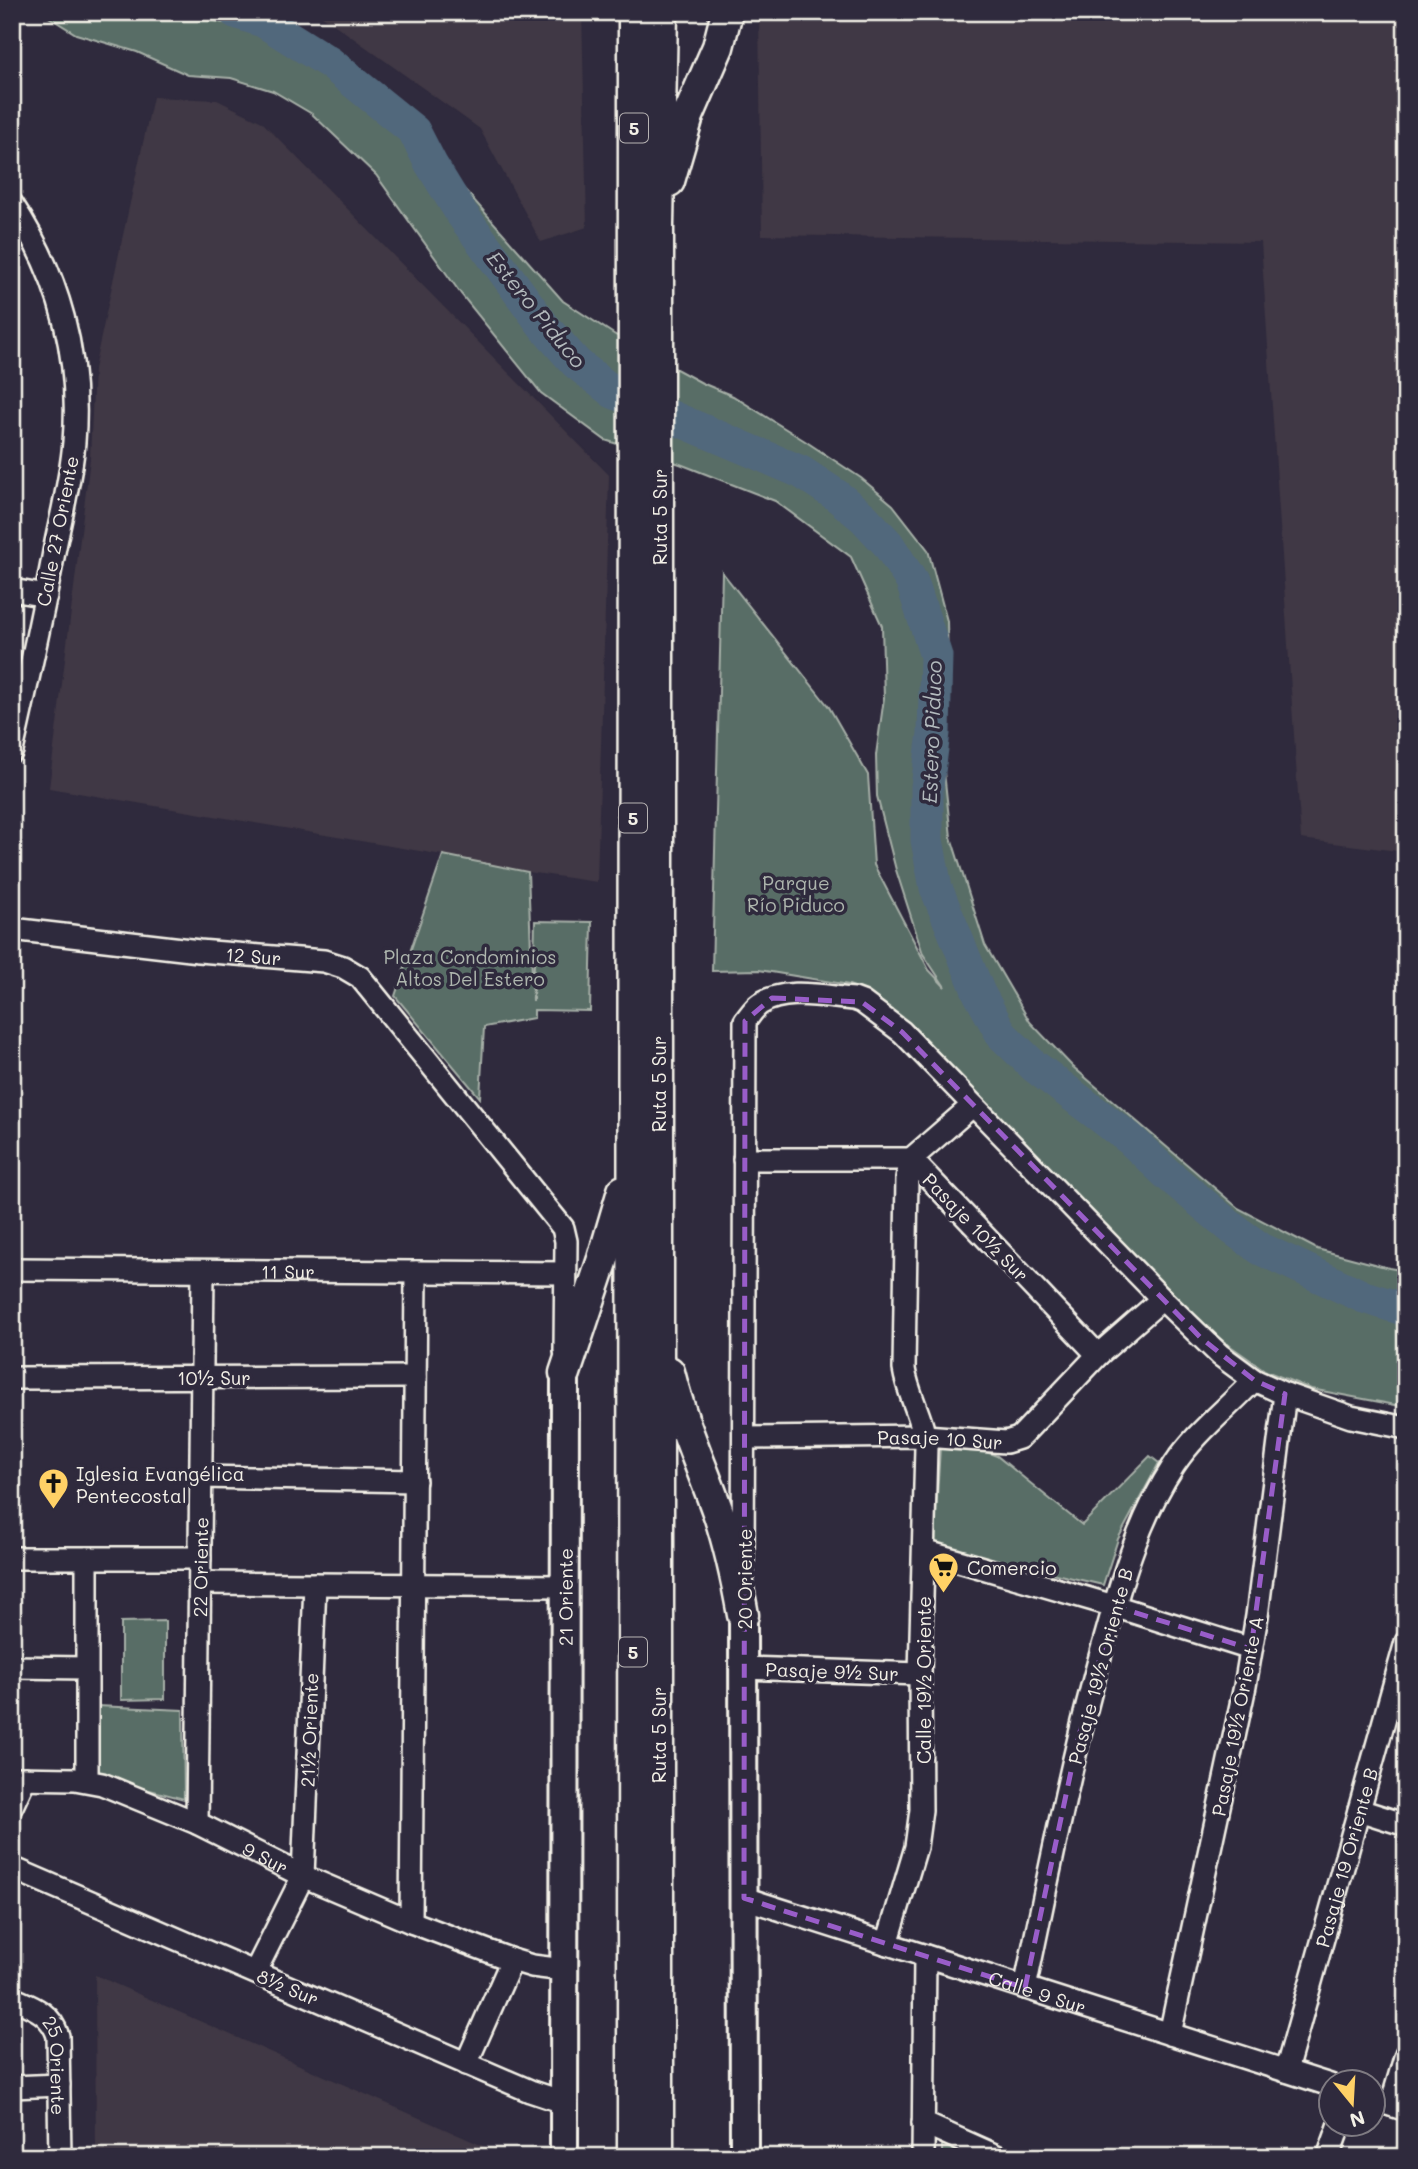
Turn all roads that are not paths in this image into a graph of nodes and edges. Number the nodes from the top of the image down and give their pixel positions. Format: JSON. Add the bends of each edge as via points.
{"nodes":[{"id":1,"x":634,"y":12,"type":"edge"},
{"id":2,"x":662,"y":12,"type":"edge"},
{"id":3,"x":727,"y":12,"type":"edge"},
{"id":4,"x":12,"y":204,"type":"edge"},
{"id":5,"x":658,"y":225,"type":"junction"},
{"id":6,"x":646,"y":320,"type":"junction"},
{"id":7,"x":12,"y":590,"type":"edge"},
{"id":8,"x":46,"y":596,"type":"junction"},
{"id":9,"x":12,"y":751,"type":"edge"},
{"id":10,"x":12,"y":929,"type":"edge"},
{"id":11,"x":442,"y":1079,"type":"joint"},
{"id":12,"x":972,"y":1106,"type":"junction"},
{"id":13,"x":633,"y":1147,"type":"junction"},
{"id":14,"x":744,"y":1159,"type":"junction"},
{"id":15,"x":911,"y":1159,"type":"junction"},
{"id":16,"x":12,"y":1269,"type":"edge"},
{"id":17,"x":203,"y":1270,"type":"junction"},
{"id":18,"x":416,"y":1272,"type":"junction"},
{"id":19,"x":565,"y":1273,"type":"junction"},
{"id":20,"x":1162,"y":1299,"type":"junction"},
{"id":21,"x":658,"y":1329,"type":"junction"},
{"id":22,"x":1098,"y":1355,"type":"junction"},
{"id":23,"x":565,"y":1373,"type":"junction"},
{"id":24,"x":202,"y":1377,"type":"junction"},
{"id":25,"x":415,"y":1377,"type":"junction"},
{"id":26,"x":12,"y":1378,"type":"edge"},
{"id":27,"x":1254,"y":1381,"type":"junction"},
{"id":28,"x":1285,"y":1394,"type":"junction"},
{"id":29,"x":1406,"y":1428,"type":"edge"},
{"id":30,"x":925,"y":1436,"type":"junction"},
{"id":31,"x":744,"y":1438,"type":"junction"},
{"id":32,"x":201,"y":1477,"type":"junction"},
{"id":33,"x":415,"y":1481,"type":"junction"},
{"id":34,"x":924,"y":1551,"type":"junction"},
{"id":35,"x":12,"y":1558,"type":"edge"},
{"id":36,"x":88,"y":1558,"type":"junction"},
{"id":37,"x":200,"y":1558,"type":"junction"},
{"id":38,"x":200,"y":1583,"type":"junction"},
{"id":39,"x":315,"y":1584,"type":"junction"},
{"id":40,"x":415,"y":1585,"type":"junction"},
{"id":41,"x":564,"y":1586,"type":"junction"},
{"id":42,"x":1114,"y":1606,"type":"junction"},
{"id":43,"x":743,"y":1615,"type":"junction"},
{"id":44,"x":1406,"y":1642,"type":"edge"},
{"id":45,"x":1251,"y":1648,"type":"junction"},
{"id":46,"x":12,"y":1667,"type":"edge"},
{"id":47,"x":85,"y":1668,"type":"junction"},
{"id":48,"x":743,"y":1668,"type":"junction"},
{"id":49,"x":920,"y":1674,"type":"junction"},
{"id":50,"x":1400,"y":1684,"type":"edge"},
{"id":51,"x":19,"y":1778,"type":"edge"},
{"id":52,"x":86,"y":1780,"type":"junction"},
{"id":53,"x":12,"y":1806,"type":"edge"},
{"id":54,"x":1359,"y":1810,"type":"junction"},
{"id":55,"x":197,"y":1823,"type":"junction"},
{"id":56,"x":1406,"y":1825,"type":"edge"},
{"id":57,"x":12,"y":1868,"type":"edge"},
{"id":58,"x":303,"y":1876,"type":"junction"},
{"id":59,"x":744,"y":1898,"type":"junction"},
{"id":60,"x":411,"y":1922,"type":"junction"},
{"id":61,"x":887,"y":1944,"type":"junction"},
{"id":62,"x":925,"y":1956,"type":"junction"},
{"id":63,"x":512,"y":1960,"type":"junction"},
{"id":64,"x":564,"y":1970,"type":"junction"},
{"id":65,"x":255,"y":1972,"type":"junction"},
{"id":66,"x":1025,"y":1988,"type":"junction"},
{"id":67,"x":12,"y":1998,"type":"edge"},
{"id":68,"x":1170,"y":2034,"type":"junction"},
{"id":69,"x":1406,"y":2054,"type":"edge"},
{"id":70,"x":466,"y":2063,"type":"junction"},
{"id":71,"x":1286,"y":2071,"type":"junction"},
{"id":72,"x":1316,"y":2080,"type":"edge"},
{"id":73,"x":60,"y":2085,"type":"junction"},
{"id":74,"x":12,"y":2087,"type":"edge"},
{"id":75,"x":1390,"y":2104,"type":"edge"},
{"id":76,"x":563,"y":2105,"type":"junction"},
{"id":77,"x":923,"y":2123,"type":"junction"},
{"id":78,"x":1335,"y":2138,"type":"edge"},
{"id":79,"x":60,"y":2157,"type":"edge"},
{"id":80,"x":564,"y":2157,"type":"edge"},
{"id":81,"x":633,"y":2157,"type":"edge"},
{"id":82,"x":658,"y":2157,"type":"edge"},
{"id":83,"x":744,"y":2157,"type":"edge"},
{"id":84,"x":923,"y":2157,"type":"edge"},
{"id":85,"x":999,"y":2157,"type":"edge"},
{"id":86,"x":1328,"y":2157,"type":"edge"}],
"edges":[{"from":1,"to":6,"type":"highway","name":"Ruta 5 Sur","number":"5"},
{"from":2,"to":5,"type":"highway","name":"Ruta 5 Sur","number":"5"},
{"from":3,"to":5,"type":"highway","via":[[718,47],[681,138]]},
{"from":4,"to":8,"type":"street","name":"Calle 27 Oriente","via":[[31,231],[51,277],[66,326],[75,383],[74,445]]},
{"from":5,"to":6,"type":"highway","name":"Ruta 5 Sur","number":"5"},
{"from":6,"to":13,"type":"highway","name":"Ruta 5 Sur","number":"5","via":[[633,489]]},
{"from":6,"to":21,"type":"highway","name":"Ruta 5 Sur","number":"5","via":[[659,505]]},
{"from":7,"to":8,"type":"street"},
{"from":8,"to":9,"type":"street","name":"Calle 27 Oriente"},
{"from":10,"to":11,"type":"street","name":"12 Sur","via":[[334,963],[367,984]]},
{"from":11,"to":19,"type":"street","name":"21 Oriente","via":[[563,1228]]},
{"from":12,"to":14,"type":"street","name":"20 Oriente","via":[[902,1032],[862,1002],[790,995],[772,998],[758,1005],[745,1021]]},
{"from":12,"to":15,"type":"street"},
{"from":12,"to":20,"type":"street"},
{"from":13,"to":23,"type":"highway","via":[[616,1218]]},
{"from":13,"to":81,"type":"highway","name":"Ruta 5 Sur","number":"5"},
{"from":14,"to":15,"type":"street","name":"Pasaje 10½ Sur"},
{"from":14,"to":31,"type":"street","name":"20 Oriente"},
{"from":15,"to":22,"type":"street","name":"Pasaje 10½ Sur"},
{"from":15,"to":30,"type":"street","name":"Calle 19½ Oriente","via":[[904,1369]]},
{"from":16,"to":17,"type":"street","name":"11 Sur"},
{"from":17,"to":18,"type":"street","name":"11 Sur"},
{"from":17,"to":24,"type":"street","name":"22 Oriente"},
{"from":18,"to":19,"type":"street","name":"11 Sur"},
{"from":18,"to":25,"type":"street"},
{"from":19,"to":23,"type":"street","name":"21 Oriente"},
{"from":20,"to":22,"type":"street","name":"Pasaje 10 Sur"},
{"from":20,"to":27,"type":"street"},
{"from":21,"to":43,"type":"highway","via":[[681,1414],[727,1543]]},
{"from":21,"to":82,"type":"highway","name":"Ruta 5 Sur","number":"5"},
{"from":22,"to":30,"type":"street","name":"Pasaje 10 Sur","via":[[1019,1438],[1006,1442]]},
{"from":23,"to":41,"type":"main road","name":"21 Oriente"},
{"from":24,"to":25,"type":"street","name":"10½ Sur"},
{"from":24,"to":26,"type":"street","name":"10½ Sur"},
{"from":24,"to":32,"type":"street","name":"22 Oriente"},
{"from":25,"to":33,"type":"street"},
{"from":27,"to":28,"type":"street"},
{"from":27,"to":42,"type":"street","name":"Pasaje 19½ Oriente B","via":[[1191,1443],[1163,1482],[1144,1520]]},
{"from":28,"to":29,"type":"street","via":[[1342,1414]]},
{"from":28,"to":45,"type":"street","name":"Pasaje 19½ Oriente A"},
{"from":30,"to":31,"type":"street","name":"Pasaje 10 Sur"},
{"from":30,"to":34,"type":"street","name":"Calle 19½ Oriente"},
{"from":31,"to":43,"type":"street","name":"20 Oriente"},
{"from":32,"to":33,"type":"street"},
{"from":32,"to":37,"type":"street","name":"22 Oriente"},
{"from":33,"to":40,"type":"street"},
{"from":34,"to":42,"type":"street"},
{"from":34,"to":49,"type":"street","name":"Calle 19½ Oriente"},
{"from":35,"to":36,"type":"street"},
{"from":36,"to":37,"type":"street"},
{"from":36,"to":47,"type":"street"},
{"from":37,"to":38,"type":"street","name":"22 Oriente"},
{"from":38,"to":39,"type":"street"},
{"from":38,"to":55,"type":"street","name":"22 Oriente"},
{"from":39,"to":40,"type":"street"},
{"from":39,"to":58,"type":"street","name":"21½ Oriente"},
{"from":40,"to":41,"type":"street"},
{"from":40,"to":60,"type":"street"},
{"from":41,"to":64,"type":"main road","name":"21 Oriente"},
{"from":42,"to":45,"type":"street"},
{"from":42,"to":66,"type":"street","name":"Pasaje 19½ Oriente B","via":[[1077,1743]]},
{"from":43,"to":48,"type":"main road","name":"20 Oriente"},
{"from":44,"to":50,"type":"street","name":"Pasaje 19 Oriente B"},
{"from":45,"to":68,"type":"street","name":"Pasaje 19½ Oriente A"},
{"from":46,"to":47,"type":"street"},
{"from":47,"to":52,"type":"street"},
{"from":48,"to":49,"type":"street","name":"Pasaje 9½ Sur"},
{"from":48,"to":59,"type":"main road","name":"20 Oriente"},
{"from":49,"to":61,"type":"street","name":"Calle 19½ Oriente","via":[[923,1783],[919,1828]]},
{"from":50,"to":54,"type":"street","name":"Pasaje 19 Oriente B"},
{"from":51,"to":52,"type":"street","name":"9 Sur"},
{"from":51,"to":53,"type":"street"},
{"from":52,"to":55,"type":"street","name":"9 Sur"},
{"from":54,"to":56,"type":"street"},
{"from":54,"to":71,"type":"street","name":"Pasaje 19 Oriente B"},
{"from":55,"to":58,"type":"street","name":"9 Sur"},
{"from":57,"to":65,"type":"street","name":"8½ Sur"},
{"from":58,"to":60,"type":"street","name":"9 Sur"},
{"from":58,"to":65,"type":"street"},
{"from":59,"to":61,"type":"street","name":"Calle 9 Sur"},
{"from":59,"to":83,"type":"main road","name":"20 Oriente"},
{"from":60,"to":63,"type":"street","name":"9 Sur"},
{"from":61,"to":62,"type":"street","name":"Calle 9 Sur"},
{"from":62,"to":66,"type":"street","name":"Calle 9 Sur"},
{"from":62,"to":77,"type":"street"},
{"from":63,"to":64,"type":"street","name":"9 Sur"},
{"from":63,"to":70,"type":"street"},
{"from":64,"to":76,"type":"main road","name":"21 Oriente"},
{"from":65,"to":70,"type":"street","name":"8½ Sur"},
{"from":66,"to":68,"type":"street","name":"Calle 9 Sur"},
{"from":67,"to":73,"type":"street","name":"25 Oriente","via":[[52,2022],[59,2043]]},
{"from":68,"to":71,"type":"street","name":"Calle 9 Sur"},
{"from":69,"to":75,"type":"street"},
{"from":70,"to":76,"type":"street","name":"8½ Sur"},
{"from":71,"to":72,"type":"street","name":"Calle 9 Sur"},
{"from":73,"to":74,"type":"street"},
{"from":73,"to":79,"type":"street","name":"25 Oriente"},
{"from":76,"to":80,"type":"main road","name":"21 Oriente"},
{"from":77,"to":84,"type":"street"},
{"from":77,"to":85,"type":"street"},
{"from":78,"to":86,"type":"street"}]}
